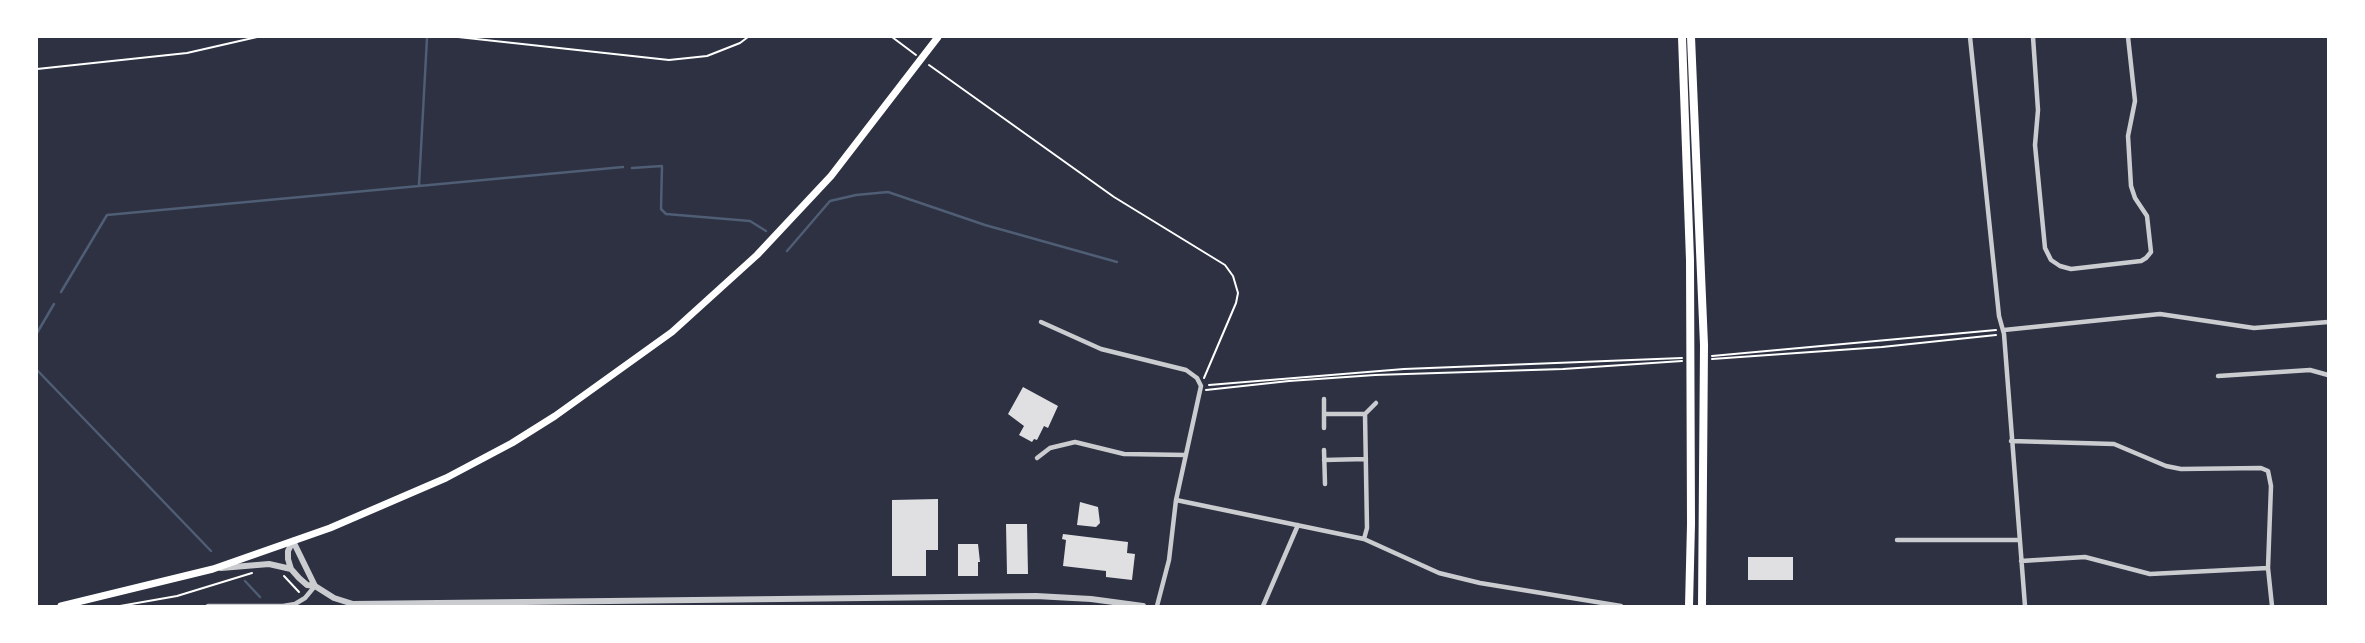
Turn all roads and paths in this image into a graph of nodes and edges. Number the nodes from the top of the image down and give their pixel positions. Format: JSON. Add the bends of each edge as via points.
{"nodes":[{"id":1,"x":257,"y":37,"type":"edge"},
{"id":2,"x":458,"y":37,"type":"edge"},
{"id":3,"x":748,"y":37,"type":"edge"},
{"id":4,"x":891,"y":37,"type":"edge"},
{"id":5,"x":939,"y":37,"type":"edge"},
{"id":6,"x":1682,"y":37,"type":"edge"},
{"id":7,"x":1691,"y":37,"type":"edge"},
{"id":8,"x":1970,"y":37,"type":"edge"},
{"id":9,"x":2032,"y":37,"type":"edge"},
{"id":10,"x":2128,"y":37,"type":"edge"},
{"id":11,"x":904,"y":46,"type":"dead end"},
{"id":12,"x":37,"y":69,"type":"edge"},
{"id":13,"x":935,"y":69,"type":"dead end"},
{"id":14,"x":1041,"y":322,"type":"dead end"},
{"id":15,"x":2328,"y":322,"type":"edge"},
{"id":16,"x":2004,"y":332,"type":"junction"},
{"id":17,"x":1707,"y":360,"type":"junction"},
{"id":18,"x":1686,"y":361,"type":"junction"},
{"id":19,"x":2328,"y":374,"type":"edge"},
{"id":20,"x":2218,"y":376,"type":"dead end"},
{"id":21,"x":1201,"y":388,"type":"junction"},
{"id":22,"x":1324,"y":399,"type":"dead end"},
{"id":23,"x":1376,"y":403,"type":"dead end"},
{"id":24,"x":1324,"y":414,"type":"junction"},
{"id":25,"x":1365,"y":414,"type":"junction"},
{"id":26,"x":1324,"y":428,"type":"dead end"},
{"id":27,"x":2011,"y":441,"type":"junction"},
{"id":28,"x":1324,"y":450,"type":"dead end"},
{"id":29,"x":1186,"y":455,"type":"junction"},
{"id":30,"x":1037,"y":458,"type":"dead end"},
{"id":31,"x":1366,"y":459,"type":"junction"},
{"id":32,"x":1325,"y":460,"type":"junction"},
{"id":33,"x":1325,"y":484,"type":"dead end"},
{"id":34,"x":1177,"y":500,"type":"junction"},
{"id":35,"x":1298,"y":525,"type":"junction"},
{"id":36,"x":1364,"y":538,"type":"junction"},
{"id":37,"x":1897,"y":540,"type":"dead end"},
{"id":38,"x":2020,"y":540,"type":"junction"},
{"id":39,"x":293,"y":541,"type":"junction"},
{"id":40,"x":2021,"y":561,"type":"junction"},
{"id":41,"x":2268,"y":568,"type":"junction"},
{"id":42,"x":213,"y":569,"type":"junction"},
{"id":43,"x":291,"y":569,"type":"junction"},
{"id":44,"x":259,"y":572,"type":"dead end"},
{"id":45,"x":283,"y":575,"type":"dead end"},
{"id":46,"x":315,"y":586,"type":"junction"},
{"id":47,"x":305,"y":598,"type":"junction"},
{"id":48,"x":795,"y":602,"type":"edge"},
{"id":49,"x":1689,"y":602,"type":"edge"},
{"id":50,"x":1702,"y":602,"type":"edge"},
{"id":51,"x":748,"y":603,"type":"edge"},
{"id":52,"x":61,"y":606,"type":"edge"},
{"id":53,"x":120,"y":606,"type":"edge"},
{"id":54,"x":208,"y":606,"type":"edge"},
{"id":55,"x":1143,"y":606,"type":"edge"},
{"id":56,"x":1157,"y":606,"type":"edge"},
{"id":57,"x":1263,"y":606,"type":"edge"},
{"id":58,"x":1621,"y":606,"type":"edge"},
{"id":59,"x":2025,"y":606,"type":"edge"},
{"id":60,"x":2272,"y":606,"type":"edge"}],
"edges":[{"from":1,"to":12,"type":"path","via":[[187,53]]},
{"from":2,"to":3,"type":"path","via":[[669,60],[707,56]]},
{"from":4,"to":11,"type":"path"},
{"from":5,"to":39,"type":"main road","via":[[868,131],[796,215],[662,340],[574,404],[480,461],[412,495]]},
{"from":6,"to":18,"type":"highway","via":[[1691,345]]},
{"from":7,"to":17,"type":"highway"},
{"from":8,"to":16,"type":"street"},
{"from":9,"to":10,"type":"street","via":[[2038,110],[2035,145],[2045,248],[2051,260],[2071,269],[2141,261],[2151,251],[2147,216],[2131,186],[2128,144],[2135,101]]},
{"from":13,"to":21,"type":"path","via":[[1114,197],[1225,265],[1237,285],[1236,303]]},
{"from":14,"to":21,"type":"street","via":[[1101,349],[1186,370]]},
{"from":15,"to":16,"type":"street","via":[[2254,328],[2145,314]]},
{"from":16,"to":17,"type":"path"},
{"from":16,"to":17,"type":"path","via":[[1820,353]]},
{"from":16,"to":27,"type":"street"},
{"from":17,"to":50,"type":"highway"},
{"from":18,"to":21,"type":"path"},
{"from":18,"to":49,"type":"highway"},
{"from":19,"to":20,"type":"street","via":[[2311,370]]},
{"from":21,"to":29,"type":"street"},
{"from":22,"to":24,"type":"street"},
{"from":23,"to":25,"type":"street"},
{"from":24,"to":25,"type":"street"},
{"from":24,"to":26,"type":"street"},
{"from":25,"to":31,"type":"street"},
{"from":27,"to":38,"type":"street"},
{"from":27,"to":41,"type":"street","via":[[2114,444],[2181,469],[2268,471]]},
{"from":28,"to":32,"type":"street"},
{"from":29,"to":30,"type":"street","via":[[1124,454],[1075,442],[1050,448]]},
{"from":29,"to":34,"type":"street"},
{"from":31,"to":32,"type":"street"},
{"from":31,"to":36,"type":"street"},
{"from":32,"to":33,"type":"street"},
{"from":34,"to":35,"type":"street"},
{"from":34,"to":56,"type":"street"},
{"from":35,"to":36,"type":"street"},
{"from":35,"to":57,"type":"street"},
{"from":36,"to":58,"type":"street","via":[[1445,575]]},
{"from":37,"to":38,"type":"street"},
{"from":38,"to":40,"type":"street"},
{"from":39,"to":42,"type":"main road"},
{"from":39,"to":43,"type":"street","via":[[288,551]]},
{"from":39,"to":46,"type":"street"},
{"from":40,"to":41,"type":"street","via":[[2085,557],[2150,574]]},
{"from":40,"to":59,"type":"street"},
{"from":41,"to":60,"type":"street"},
{"from":42,"to":43,"type":"street","via":[[269,564]]},
{"from":42,"to":52,"type":"main road"},
{"from":43,"to":46,"type":"street","via":[[307,585]]},
{"from":44,"to":53,"type":"path","via":[[177,596]]},
{"from":45,"to":47,"type":"path"},
{"from":46,"to":47,"type":"street"},
{"from":46,"to":51,"type":"street","via":[[353,604]]},
{"from":47,"to":54,"type":"street","via":[[284,606]]},
{"from":48,"to":51,"type":"street"},
{"from":48,"to":55,"type":"street","via":[[1035,596]]}]}
